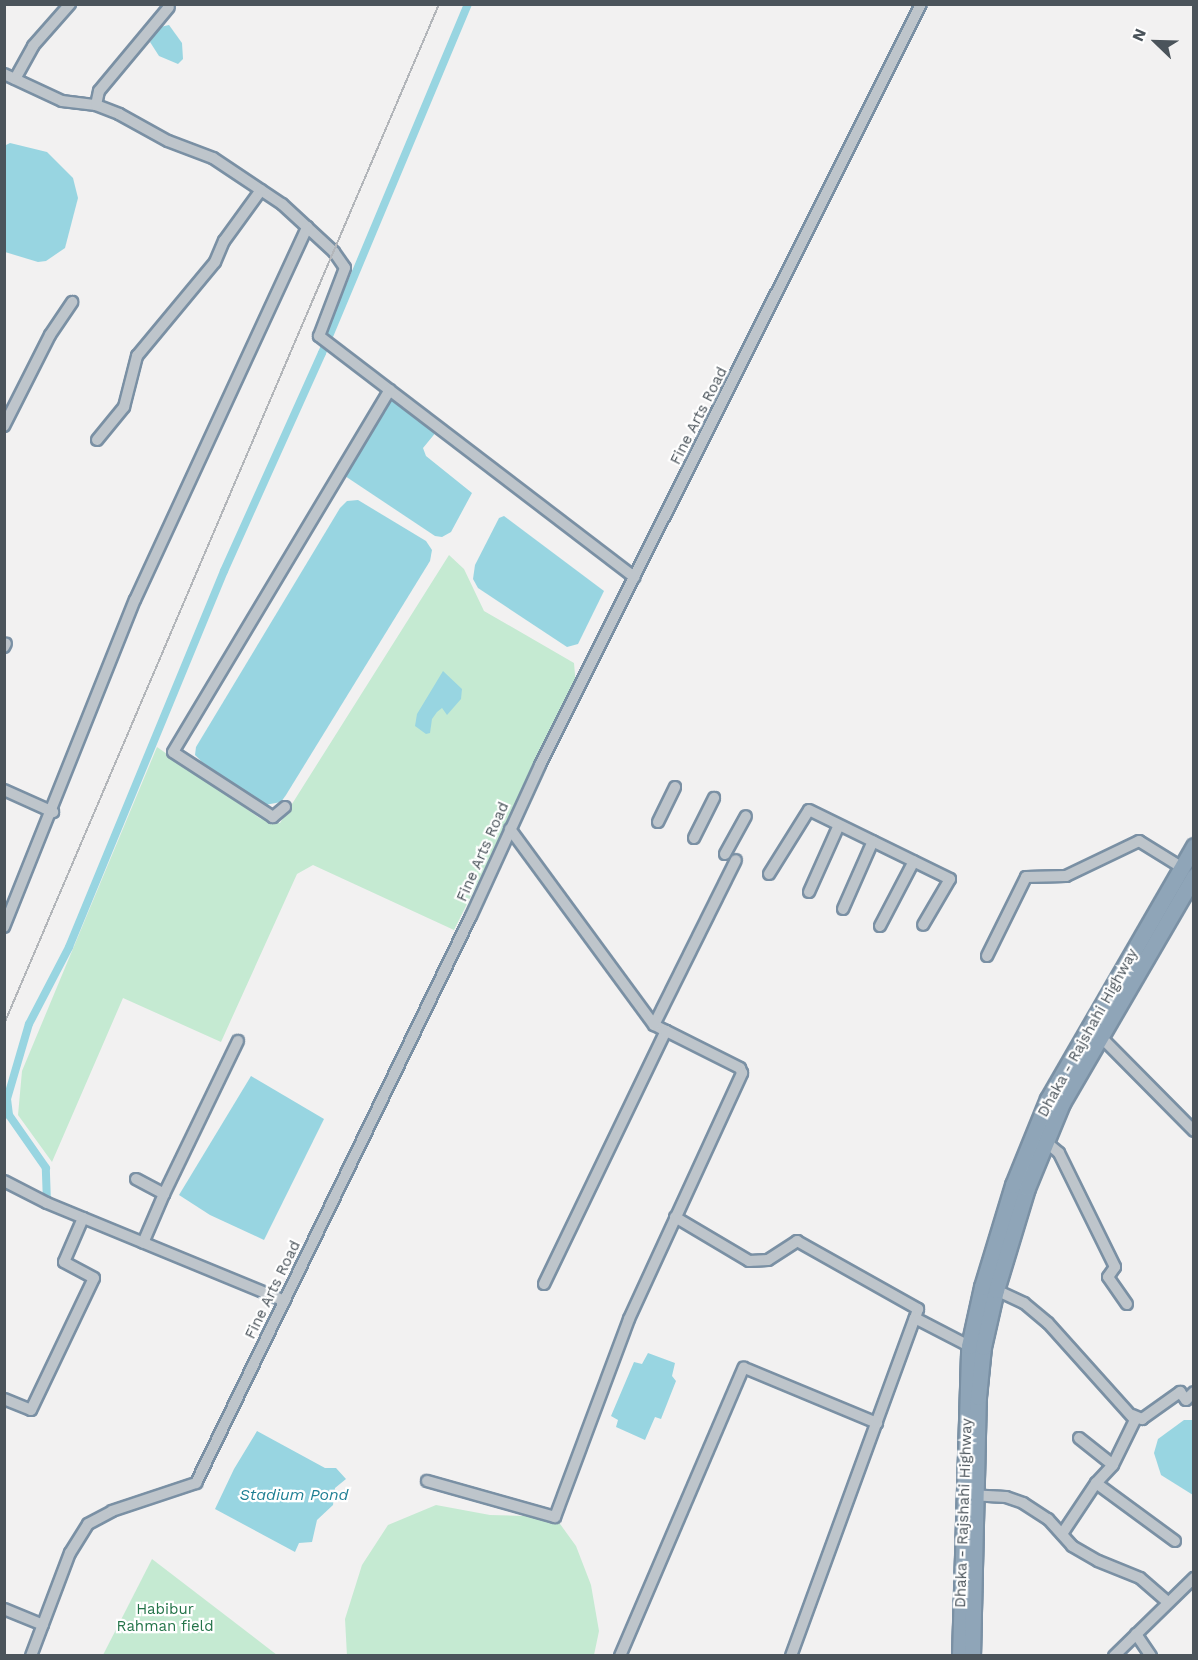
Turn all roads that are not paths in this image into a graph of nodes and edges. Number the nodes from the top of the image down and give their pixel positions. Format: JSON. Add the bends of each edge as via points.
{"nodes":[{"id":1,"x":70,"y":4,"type":"edge"},
{"id":2,"x":921,"y":4,"type":"edge"},
{"id":3,"x":169,"y":7,"type":"dead end"},
{"id":4,"x":10,"y":77,"type":"edge"},
{"id":5,"x":96,"y":105,"type":"junction"},
{"id":6,"x":261,"y":190,"type":"junction"},
{"id":7,"x":308,"y":227,"type":"junction"},
{"id":8,"x":72,"y":302,"type":"dead end"},
{"id":9,"x":390,"y":390,"type":"junction"},
{"id":10,"x":4,"y":426,"type":"edge"},
{"id":11,"x":97,"y":440,"type":"dead end"},
{"id":12,"x":634,"y":577,"type":"junction"},
{"id":13,"x":675,"y":787,"type":"dead end"},
{"id":14,"x":4,"y":790,"type":"edge"},
{"id":15,"x":714,"y":798,"type":"dead end"},
{"id":16,"x":285,"y":807,"type":"dead end"},
{"id":17,"x":53,"y":812,"type":"junction"},
{"id":18,"x":746,"y":816,"type":"dead end"},
{"id":19,"x":658,"y":822,"type":"dead end"},
{"id":20,"x":839,"y":825,"type":"junction"},
{"id":21,"x":510,"y":829,"type":"junction"},
{"id":22,"x":694,"y":838,"type":"dead end"},
{"id":23,"x":873,"y":841,"type":"junction"},
{"id":24,"x":1194,"y":846,"type":"edge"},
{"id":25,"x":725,"y":854,"type":"dead end"},
{"id":26,"x":736,"y":860,"type":"dead end"},
{"id":27,"x":914,"y":861,"type":"junction"},
{"id":28,"x":1187,"y":872,"type":"edge"},
{"id":29,"x":769,"y":874,"type":"dead end"},
{"id":30,"x":808,"y":892,"type":"dead end"},
{"id":31,"x":843,"y":909,"type":"dead end"},
{"id":32,"x":923,"y":925,"type":"dead end"},
{"id":33,"x":880,"y":926,"type":"dead end"},
{"id":34,"x":4,"y":927,"type":"edge"},
{"id":35,"x":987,"y":956,"type":"dead end"},
{"id":36,"x":654,"y":1025,"type":"junction"},
{"id":37,"x":666,"y":1031,"type":"junction"},
{"id":38,"x":1094,"y":1031,"type":"junction"},
{"id":39,"x":238,"y":1041,"type":"dead end"},
{"id":40,"x":1194,"y":1131,"type":"edge"},
{"id":41,"x":1046,"y":1142,"type":"junction"},
{"id":42,"x":136,"y":1179,"type":"dead end"},
{"id":43,"x":4,"y":1181,"type":"edge"},
{"id":44,"x":164,"y":1194,"type":"junction"},
{"id":45,"x":675,"y":1217,"type":"junction"},
{"id":46,"x":83,"y":1218,"type":"junction"},
{"id":47,"x":143,"y":1243,"type":"junction"},
{"id":48,"x":544,"y":1284,"type":"dead end"},
{"id":49,"x":996,"y":1290,"type":"junction"},
{"id":50,"x":285,"y":1301,"type":"junction"},
{"id":51,"x":1127,"y":1304,"type":"dead end"},
{"id":52,"x":915,"y":1318,"type":"junction"},
{"id":53,"x":969,"y":1346,"type":"junction"},
{"id":54,"x":1194,"y":1392,"type":"edge"},
{"id":55,"x":4,"y":1399,"type":"edge"},
{"id":56,"x":1132,"y":1415,"type":"junction"},
{"id":57,"x":877,"y":1423,"type":"junction"},
{"id":58,"x":1079,"y":1438,"type":"dead end"},
{"id":59,"x":1113,"y":1465,"type":"junction"},
{"id":60,"x":427,"y":1481,"type":"dead end"},
{"id":61,"x":1096,"y":1483,"type":"junction"},
{"id":62,"x":971,"y":1495,"type":"junction"},
{"id":63,"x":1062,"y":1534,"type":"junction"},
{"id":64,"x":1175,"y":1541,"type":"dead end"},
{"id":65,"x":1191,"y":1585,"type":"edge"},
{"id":66,"x":1168,"y":1602,"type":"junction"},
{"id":67,"x":4,"y":1609,"type":"edge"},
{"id":68,"x":43,"y":1625,"type":"junction"},
{"id":69,"x":1136,"y":1634,"type":"junction"},
{"id":70,"x":31,"y":1656,"type":"edge"},
{"id":71,"x":620,"y":1656,"type":"edge"},
{"id":72,"x":791,"y":1656,"type":"edge"},
{"id":73,"x":960,"y":1656,"type":"edge"},
{"id":74,"x":972,"y":1656,"type":"edge"},
{"id":75,"x":1114,"y":1656,"type":"edge"},
{"id":76,"x":1151,"y":1656,"type":"edge"}],
"edges":[{"from":1,"to":4,"type":"street"},
{"from":2,"to":12,"type":"street","name":"Fine Arts Road"},
{"from":3,"to":5,"type":"street","via":[[99,91]]},
{"from":4,"to":5,"type":"street","via":[[62,101]]},
{"from":5,"to":6,"type":"street","via":[[168,141],[213,158]]},
{"from":6,"to":7,"type":"street"},
{"from":6,"to":11,"type":"street","via":[[224,241],[215,262],[137,356],[124,407]]},
{"from":7,"to":9,"type":"street","via":[[345,268],[319,336]]},
{"from":7,"to":17,"type":"street","via":[[135,600]]},
{"from":8,"to":10,"type":"street","via":[[50,334]]},
{"from":9,"to":12,"type":"street"},
{"from":9,"to":16,"type":"street","via":[[173,752],[273,817]]},
{"from":12,"to":21,"type":"street","name":"Fine Arts Road"},
{"from":13,"to":19,"type":"street"},
{"from":14,"to":17,"type":"street"},
{"from":15,"to":22,"type":"street"},
{"from":17,"to":34,"type":"street"},
{"from":18,"to":25,"type":"street"},
{"from":20,"to":23,"type":"street"},
{"from":20,"to":29,"type":"street","via":[[809,810]]},
{"from":20,"to":30,"type":"street"},
{"from":21,"to":36,"type":"street"},
{"from":21,"to":50,"type":"street","name":"Fine Arts Road"},
{"from":23,"to":27,"type":"street"},
{"from":23,"to":31,"type":"street"},
{"from":24,"to":28,"type":"highway","name":"Dhaka - Rajshahi Highway"},
{"from":26,"to":36,"type":"street"},
{"from":27,"to":32,"type":"street","via":[[950,879]]},
{"from":27,"to":33,"type":"street"},
{"from":28,"to":35,"type":"street","via":[[1139,842],[1066,876],[1026,878]]},
{"from":28,"to":38,"type":"highway","name":"Dhaka - Rajshahi Highway"},
{"from":36,"to":37,"type":"street"},
{"from":37,"to":45,"type":"street","via":[[742,1070]]},
{"from":37,"to":48,"type":"street"},
{"from":38,"to":40,"type":"street"},
{"from":38,"to":41,"type":"highway","name":"Dhaka - Rajshahi Highway"},
{"from":38,"to":53,"type":"highway","name":"Dhaka - Rajshahi Highway","via":[[1048,1099],[1012,1185]]},
{"from":39,"to":44,"type":"street"},
{"from":41,"to":49,"type":"highway","name":"Dhaka - Rajshahi Highway","via":[[1027,1188]]},
{"from":41,"to":51,"type":"street","via":[[1059,1153],[1115,1267],[1107,1277]]},
{"from":42,"to":44,"type":"street"},
{"from":43,"to":46,"type":"street"},
{"from":44,"to":47,"type":"street"},
{"from":45,"to":52,"type":"street","via":[[749,1261],[768,1260],[797,1241],[918,1309]]},
{"from":45,"to":60,"type":"street","via":[[629,1319],[555,1517]]},
{"from":46,"to":47,"type":"street"},
{"from":46,"to":55,"type":"street","via":[[64,1262],[94,1278],[32,1410]]},
{"from":47,"to":50,"type":"street"},
{"from":49,"to":56,"type":"street","via":[[1024,1303],[1048,1323]]},
{"from":49,"to":62,"type":"highway","name":"Dhaka - Rajshahi Highway","via":[[983,1347]]},
{"from":50,"to":68,"type":"street","name":"Fine Arts Road","via":[[196,1483],[112,1511],[88,1524],[70,1553]]},
{"from":52,"to":53,"type":"street"},
{"from":52,"to":57,"type":"street"},
{"from":53,"to":62,"type":"highway","name":"Dhaka - Rajshahi Highway"},
{"from":54,"to":56,"type":"street","via":[[1186,1400],[1180,1392],[1142,1419]]},
{"from":56,"to":59,"type":"street","via":[[1135,1420]]},
{"from":57,"to":71,"type":"street","via":[[745,1368]]},
{"from":57,"to":72,"type":"street"},
{"from":58,"to":59,"type":"street"},
{"from":59,"to":61,"type":"street"},
{"from":61,"to":63,"type":"street"},
{"from":61,"to":64,"type":"street"},
{"from":62,"to":63,"type":"street","via":[[1006,1497],[1023,1503],[1048,1519]]},
{"from":62,"to":73,"type":"highway","name":"Dhaka - Rajshahi Highway"},
{"from":62,"to":74,"type":"highway","name":"Dhaka - Rajshahi Highway"},
{"from":63,"to":66,"type":"street","via":[[1091,1558],[1140,1578]]},
{"from":65,"to":66,"type":"street"},
{"from":66,"to":69,"type":"street"},
{"from":67,"to":68,"type":"street"},
{"from":68,"to":70,"type":"street","name":"Fine Arts Road"},
{"from":69,"to":75,"type":"street"},
{"from":69,"to":76,"type":"street"}]}
